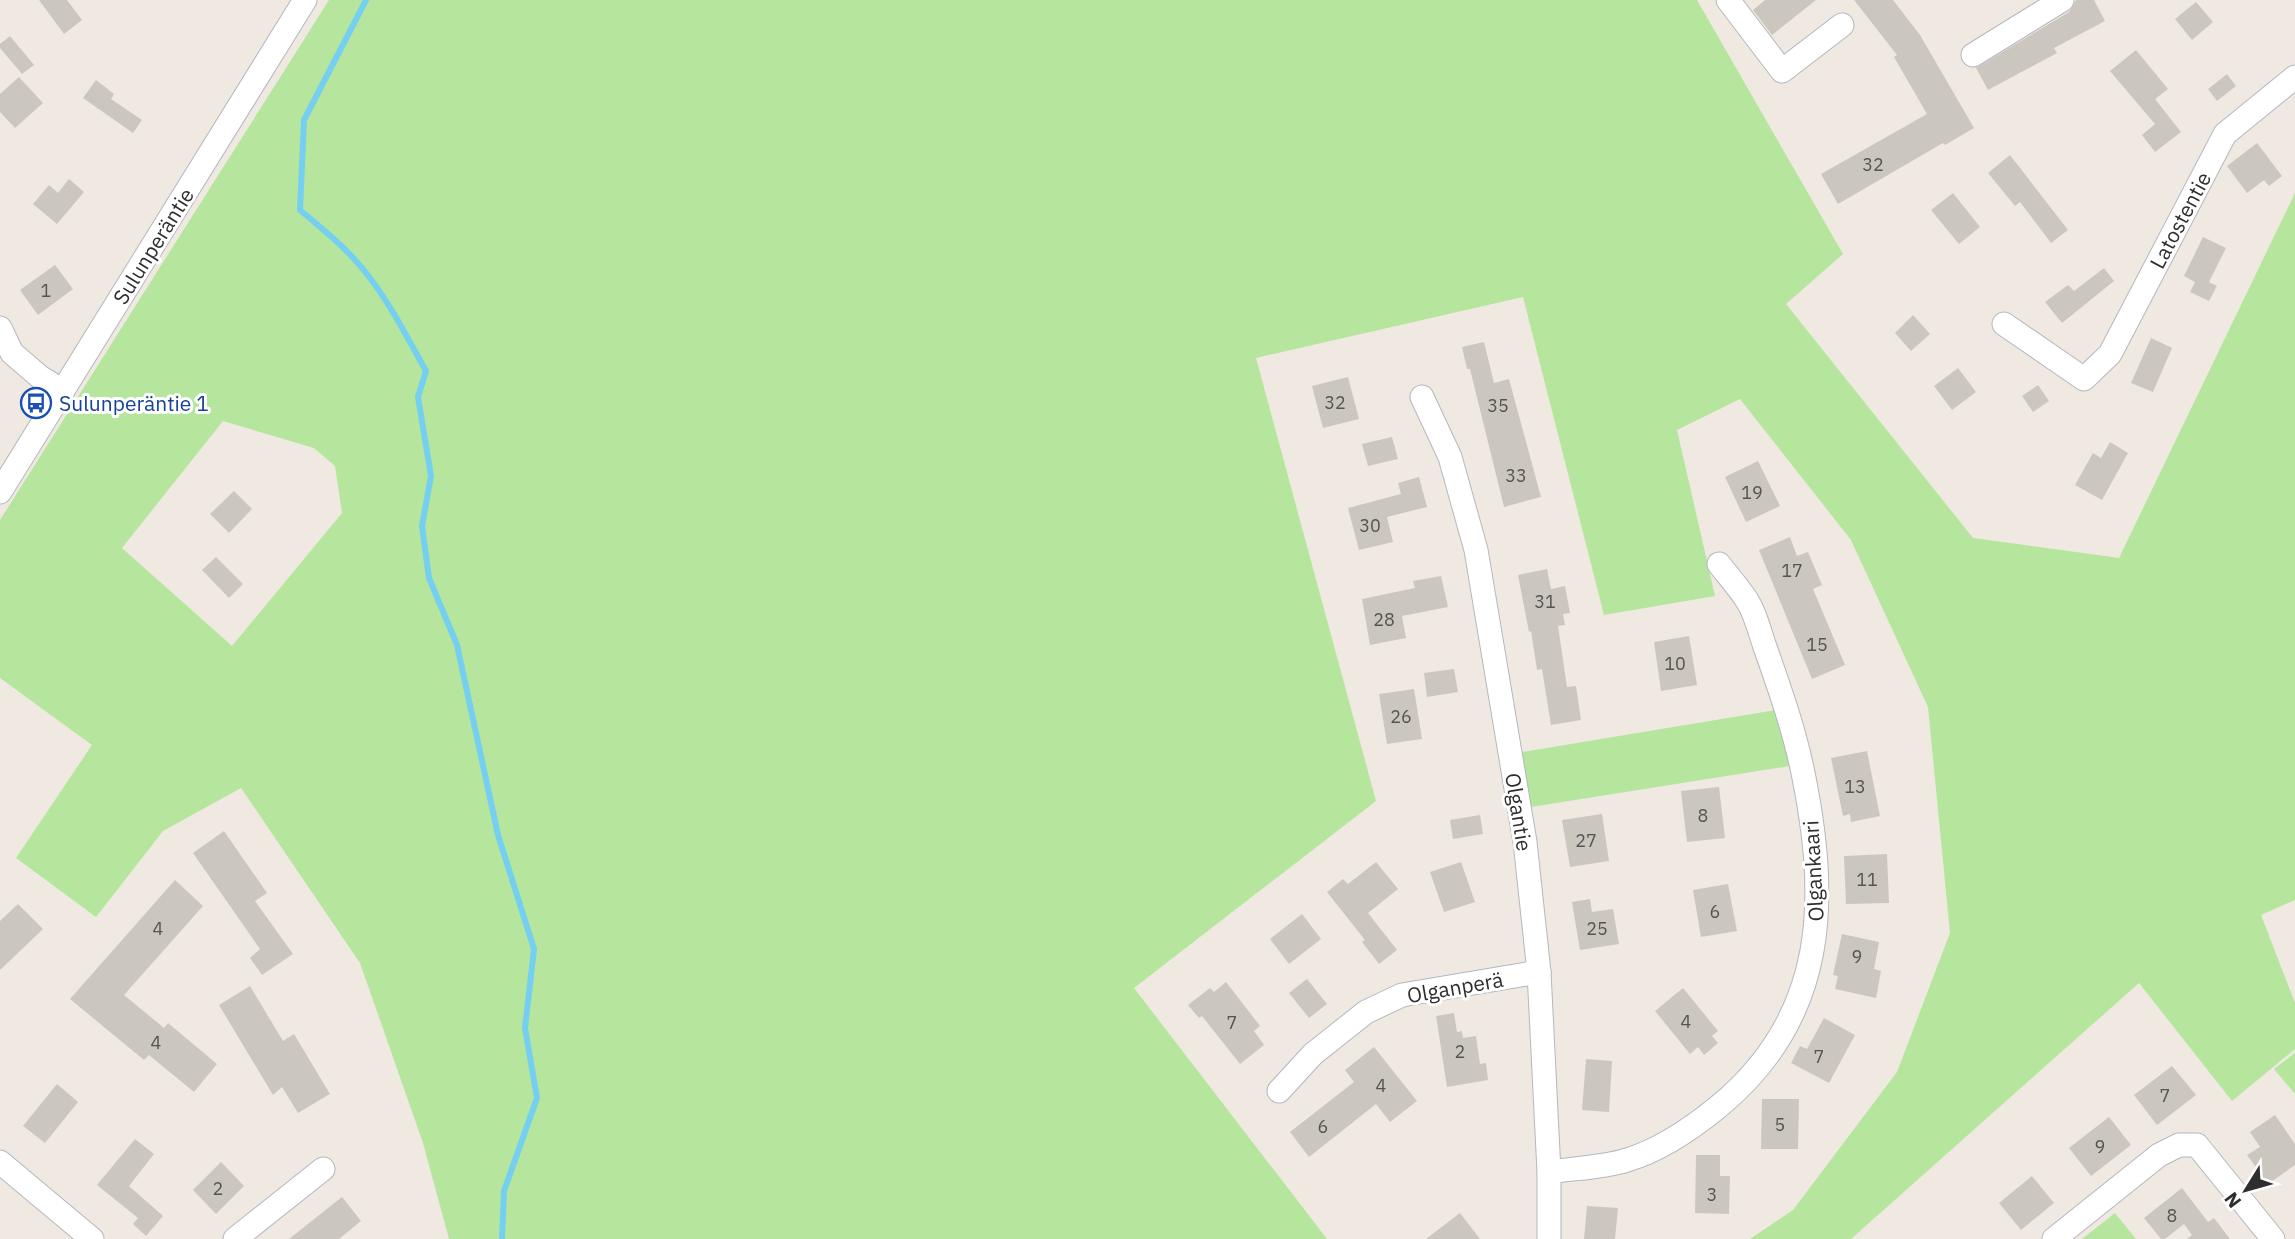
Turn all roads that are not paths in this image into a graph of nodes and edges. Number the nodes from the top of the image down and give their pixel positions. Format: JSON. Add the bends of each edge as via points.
{"nodes":[{"id":1,"x":306,"y":0,"type":"edge"},
{"id":2,"x":1728,"y":0,"type":"edge"},
{"id":3,"x":2062,"y":0,"type":"edge"},
{"id":4,"x":1842,"y":25,"type":"dead end"},
{"id":5,"x":1973,"y":55,"type":"dead end"},
{"id":6,"x":2295,"y":78,"type":"edge"},
{"id":7,"x":2004,"y":324,"type":"dead end"},
{"id":8,"x":0,"y":328,"type":"edge"},
{"id":9,"x":63,"y":391,"type":"junction"},
{"id":10,"x":1422,"y":397,"type":"dead end"},
{"id":11,"x":0,"y":492,"type":"edge"},
{"id":12,"x":1719,"y":564,"type":"dead end"},
{"id":13,"x":1539,"y":972,"type":"junction"},
{"id":14,"x":1279,"y":1091,"type":"dead end"},
{"id":15,"x":0,"y":1162,"type":"edge"},
{"id":16,"x":323,"y":1169,"type":"dead end"},
{"id":17,"x":1549,"y":1172,"type":"junction"},
{"id":18,"x":92,"y":1239,"type":"edge"},
{"id":19,"x":235,"y":1239,"type":"edge"},
{"id":20,"x":1549,"y":1239,"type":"edge"},
{"id":21,"x":2053,"y":1239,"type":"edge"},
{"id":22,"x":2273,"y":1239,"type":"edge"}],
"edges":[{"from":1,"to":9,"type":"street","name":"Sulunperäntie"},
{"from":2,"to":4,"type":"street","via":[[1782,71]]},
{"from":3,"to":5,"type":"street"},
{"from":6,"to":7,"type":"street","name":"Latostentie","via":[[2225,134],[2110,354],[2084,379]]},
{"from":8,"to":9,"type":"street","via":[[12,353]]},
{"from":9,"to":11,"type":"street","name":"Sulunperäntie"},
{"from":10,"to":13,"type":"street","name":"Olgantie","via":[[1450,457],[1476,550],[1525,842]]},
{"from":12,"to":17,"type":"street","name":"Olgankaari","via":[[1750,603],[1796,737],[1817,861],[1818,923],[1809,974],[1767,1057],[1708,1115],[1668,1143],[1628,1160]]},
{"from":13,"to":14,"type":"street","name":"Olganperä","via":[[1402,995],[1366,1013],[1313,1054]]},
{"from":13,"to":17,"type":"street","name":"Olgantie"},
{"from":15,"to":18,"type":"street"},
{"from":16,"to":19,"type":"street"},
{"from":17,"to":20,"type":"street","name":"Olgantie"},
{"from":21,"to":22,"type":"street","via":[[2159,1155],[2179,1145],[2197,1145]]}]}
